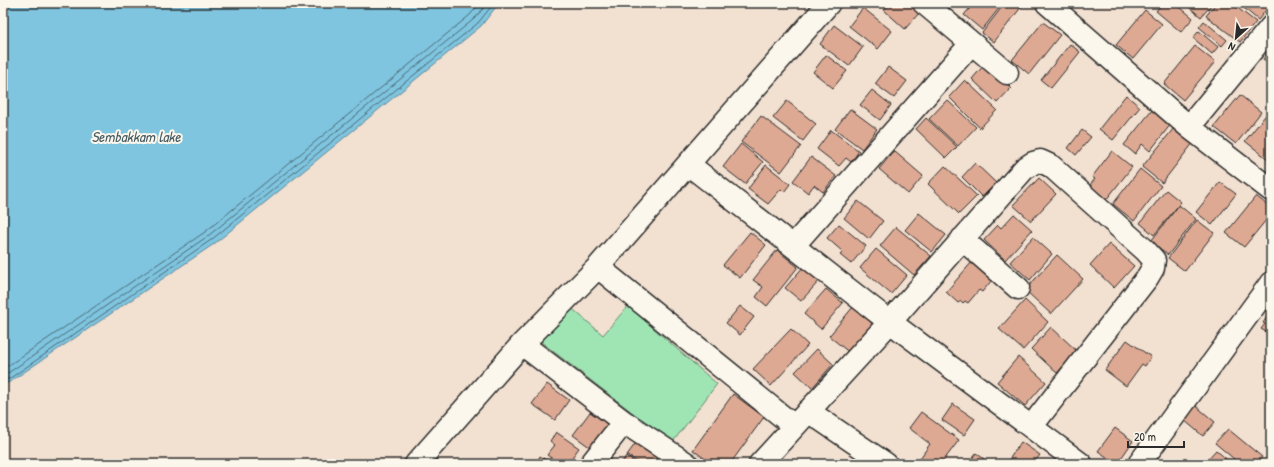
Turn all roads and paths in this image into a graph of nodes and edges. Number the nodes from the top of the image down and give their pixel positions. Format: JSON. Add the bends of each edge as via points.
{"nodes":[{"id":1,"x":829,"y":3,"type":"edge"},
{"id":2,"x":924,"y":3,"type":"edge"},
{"id":3,"x":1047,"y":3,"type":"edge"},
{"id":4,"x":1271,"y":27,"type":"edge"},
{"id":5,"x":971,"y":44,"type":"junction"},
{"id":6,"x":1007,"y":73,"type":"dead end"},
{"id":7,"x":1188,"y":127,"type":"junction"},
{"id":8,"x":688,"y":164,"type":"junction"},
{"id":9,"x":1271,"y":190,"type":"edge"},
{"id":10,"x":962,"y":239,"type":"junction"},
{"id":11,"x":793,"y":246,"type":"junction"},
{"id":12,"x":598,"y":267,"type":"junction"},
{"id":13,"x":1271,"y":283,"type":"edge"},
{"id":14,"x":1018,"y":288,"type":"dead end"},
{"id":15,"x":890,"y":322,"type":"junction"},
{"id":16,"x":522,"y":344,"type":"junction"},
{"id":17,"x":801,"y":419,"type":"junction"},
{"id":18,"x":624,"y":422,"type":"junction"},
{"id":19,"x":1031,"y":427,"type":"junction"},
{"id":20,"x":416,"y":464,"type":"edge"},
{"id":21,"x":591,"y":464,"type":"edge"},
{"id":22,"x":687,"y":464,"type":"edge"},
{"id":23,"x":760,"y":464,"type":"edge"},
{"id":24,"x":886,"y":464,"type":"edge"},
{"id":25,"x":1081,"y":464,"type":"edge"},
{"id":26,"x":1140,"y":464,"type":"edge"}],
"edges":[{"from":1,"to":8,"type":"street"},
{"from":2,"to":5,"type":"street"},
{"from":3,"to":7,"type":"street"},
{"from":4,"to":7,"type":"street"},
{"from":5,"to":6,"type":"street"},
{"from":5,"to":11,"type":"street"},
{"from":7,"to":9,"type":"street"},
{"from":8,"to":11,"type":"street"},
{"from":8,"to":12,"type":"street"},
{"from":10,"to":14,"type":"street"},
{"from":10,"to":15,"type":"street"},
{"from":10,"to":19,"type":"street","via":[[1024,169],[1040,161],[1051,166],[1154,260],[1147,278]]},
{"from":11,"to":15,"type":"street"},
{"from":12,"to":16,"type":"street"},
{"from":12,"to":17,"type":"street"},
{"from":13,"to":26,"type":"street"},
{"from":15,"to":17,"type":"street"},
{"from":15,"to":19,"type":"street"},
{"from":16,"to":18,"type":"street"},
{"from":16,"to":20,"type":"street"},
{"from":17,"to":23,"type":"street"},
{"from":17,"to":24,"type":"street"},
{"from":18,"to":21,"type":"street"},
{"from":18,"to":22,"type":"street"},
{"from":19,"to":25,"type":"street"}]}
